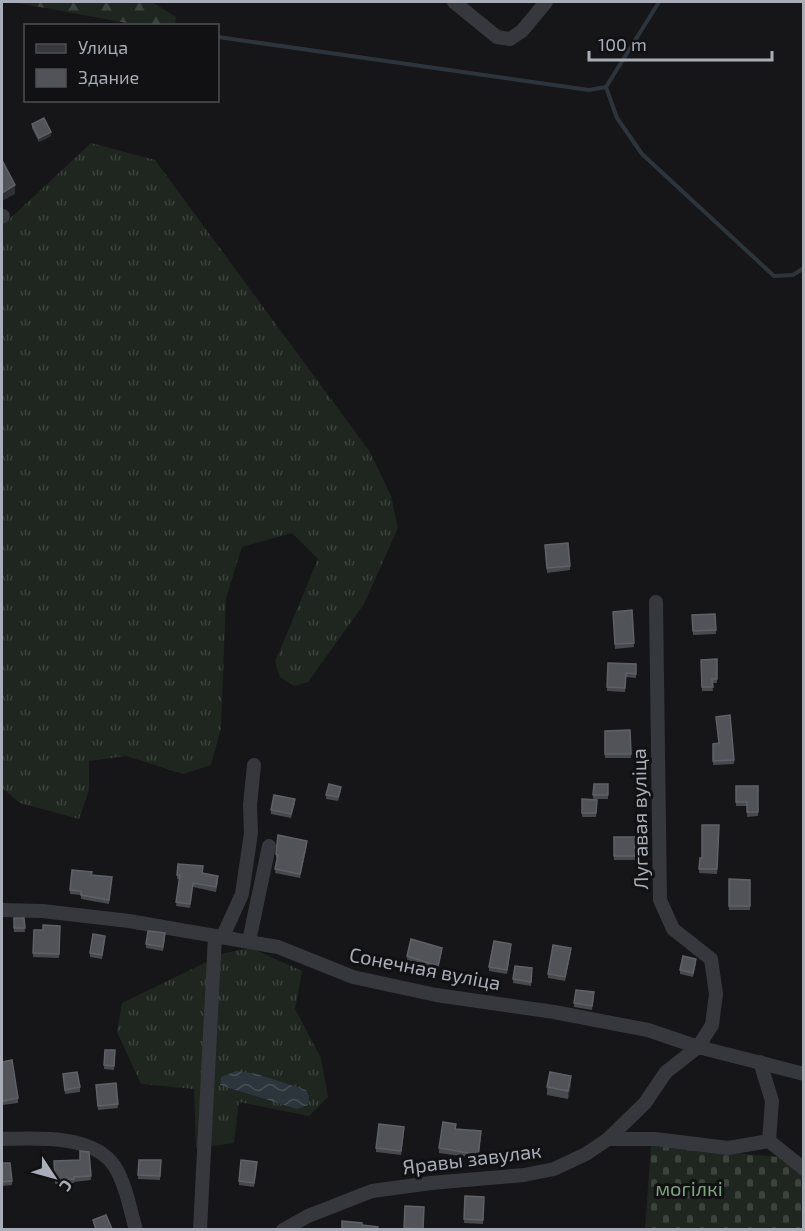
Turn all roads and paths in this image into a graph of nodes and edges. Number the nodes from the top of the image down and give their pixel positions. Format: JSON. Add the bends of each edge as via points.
{"nodes":[{"id":1,"x":454,"y":2,"type":"edge"},
{"id":2,"x":546,"y":2,"type":"edge"},
{"id":3,"x":656,"y":602,"type":"dead end"},
{"id":4,"x":254,"y":765,"type":"dead end"},
{"id":5,"x":269,"y":846,"type":"dead end"},
{"id":6,"x":2,"y":910,"type":"edge"},
{"id":7,"x":219,"y":936,"type":"junction"},
{"id":8,"x":249,"y":941,"type":"junction"},
{"id":9,"x":698,"y":1047,"type":"junction"},
{"id":10,"x":760,"y":1062,"type":"junction"},
{"id":11,"x":804,"y":1074,"type":"edge"},
{"id":12,"x":2,"y":1139,"type":"edge"},
{"id":13,"x":608,"y":1139,"type":"junction"},
{"id":14,"x":769,"y":1141,"type":"junction"},
{"id":15,"x":804,"y":1169,"type":"edge"},
{"id":16,"x":136,"y":1230,"type":"edge"},
{"id":17,"x":200,"y":1230,"type":"edge"},
{"id":18,"x":283,"y":1230,"type":"edge"}],
"edges":[{"from":1,"to":2,"type":"street","via":[[497,37],[510,39],[522,31]]},
{"from":3,"to":9,"type":"street","name":"Лугавая вуліца","via":[[660,900],[673,928],[711,959],[716,994],[712,1025]]},
{"from":4,"to":7,"type":"street","via":[[251,833],[242,894]]},
{"from":5,"to":8,"type":"street"},
{"from":6,"to":7,"type":"street","name":"Сонечная вуліца","via":[[129,921]]},
{"from":7,"to":8,"type":"street","name":"Сонечная вуліца"},
{"from":7,"to":17,"type":"street"},
{"from":8,"to":9,"type":"street","name":"Сонечная вуліца","via":[[278,947],[352,977],[648,1030]]},
{"from":9,"to":10,"type":"street","name":"Сонечная вуліца"},
{"from":9,"to":13,"type":"street","name":"Яравы завулак","via":[[666,1072],[645,1103]]},
{"from":10,"to":11,"type":"street","name":"Сонечная вуліца"},
{"from":10,"to":14,"type":"street","via":[[772,1101]]},
{"from":12,"to":16,"type":"street","via":[[85,1144],[105,1155],[121,1179]]},
{"from":13,"to":14,"type":"street","via":[[655,1139],[728,1148]]},
{"from":13,"to":18,"type":"street","name":"Яравы завулак","via":[[554,1169],[372,1191]]},
{"from":14,"to":15,"type":"street"}]}
